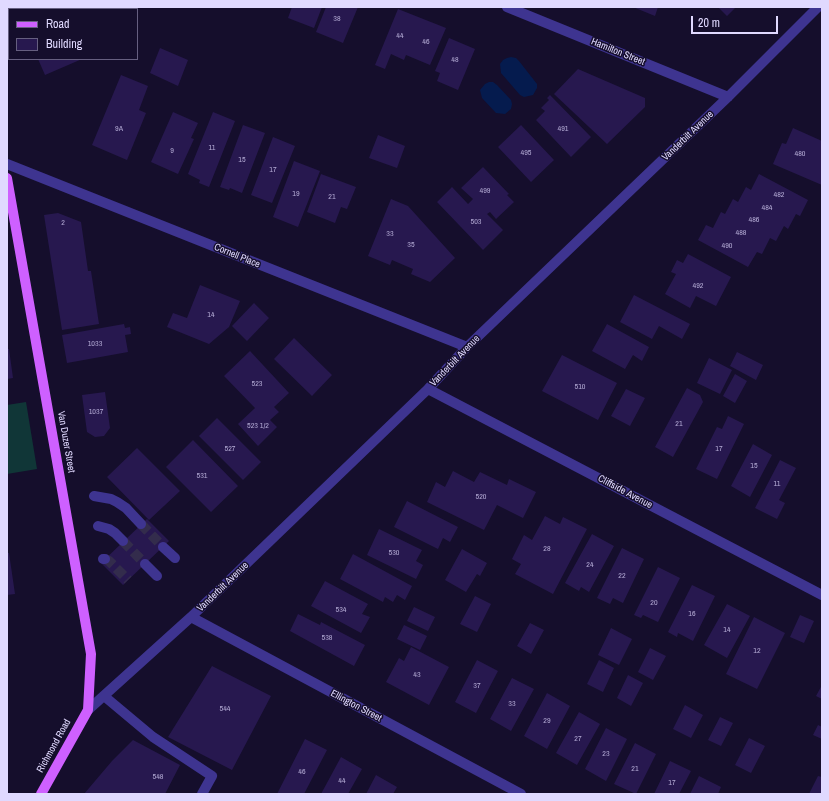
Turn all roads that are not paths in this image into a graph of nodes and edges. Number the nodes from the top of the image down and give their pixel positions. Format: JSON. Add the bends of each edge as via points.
{"nodes":[{"id":1,"x":507,"y":7,"type":"edge"},
{"id":2,"x":818,"y":7,"type":"edge"},
{"id":3,"x":728,"y":97,"type":"junction"},
{"id":4,"x":7,"y":164,"type":"edge"},
{"id":5,"x":7,"y":178,"type":"edge"},
{"id":6,"x":467,"y":347,"type":"junction"},
{"id":7,"x":428,"y":389,"type":"junction"},
{"id":8,"x":94,"y":496,"type":"dead end"},
{"id":9,"x":141,"y":524,"type":"tunnel mouth"},
{"id":10,"x":98,"y":526,"type":"dead end"},
{"id":11,"x":123,"y":542,"type":"tunnel mouth"},
{"id":12,"x":163,"y":547,"type":"tunnel mouth"},
{"id":13,"x":175,"y":558,"type":"dead end"},
{"id":14,"x":145,"y":564,"type":"tunnel mouth"},
{"id":15,"x":156,"y":576,"type":"dead end"},
{"id":16,"x":822,"y":595,"type":"edge"},
{"id":17,"x":191,"y":618,"type":"junction"},
{"id":18,"x":104,"y":696,"type":"junction"},
{"id":19,"x":88,"y":710,"type":"junction"},
{"id":20,"x":41,"y":794,"type":"edge"},
{"id":21,"x":202,"y":794,"type":"edge"},
{"id":22,"x":521,"y":794,"type":"edge"}],
"edges":[{"from":1,"to":3,"type":"street","name":"Hamilton Street"},
{"from":2,"to":3,"type":"street","name":"Vanderbilt Avenue"},
{"from":3,"to":6,"type":"street","name":"Vanderbilt Avenue"},
{"from":4,"to":6,"type":"street","name":"Cornell Place"},
{"from":5,"to":19,"type":"main road","name":"Van Duzer Street","via":[[91,654]]},
{"from":6,"to":7,"type":"street","name":"Vanderbilt Avenue"},
{"from":7,"to":16,"type":"street","name":"Cliffside Avenue"},
{"from":7,"to":17,"type":"street","name":"Vanderbilt Avenue"},
{"from":8,"to":9,"type":"street","via":[[117,502]]},
{"from":10,"to":11,"type":"street","via":[[116,533]]},
{"from":12,"to":13,"type":"street"},
{"from":14,"to":15,"type":"street"},
{"from":17,"to":18,"type":"street","name":"Vanderbilt Avenue"},
{"from":17,"to":22,"type":"street","name":"Ellington Street"},
{"from":18,"to":19,"type":"street","name":"Vanderbilt Avenue"},
{"from":18,"to":21,"type":"street","via":[[153,737],[212,776]]},
{"from":19,"to":20,"type":"main road","name":"Richmond Road"}]}
